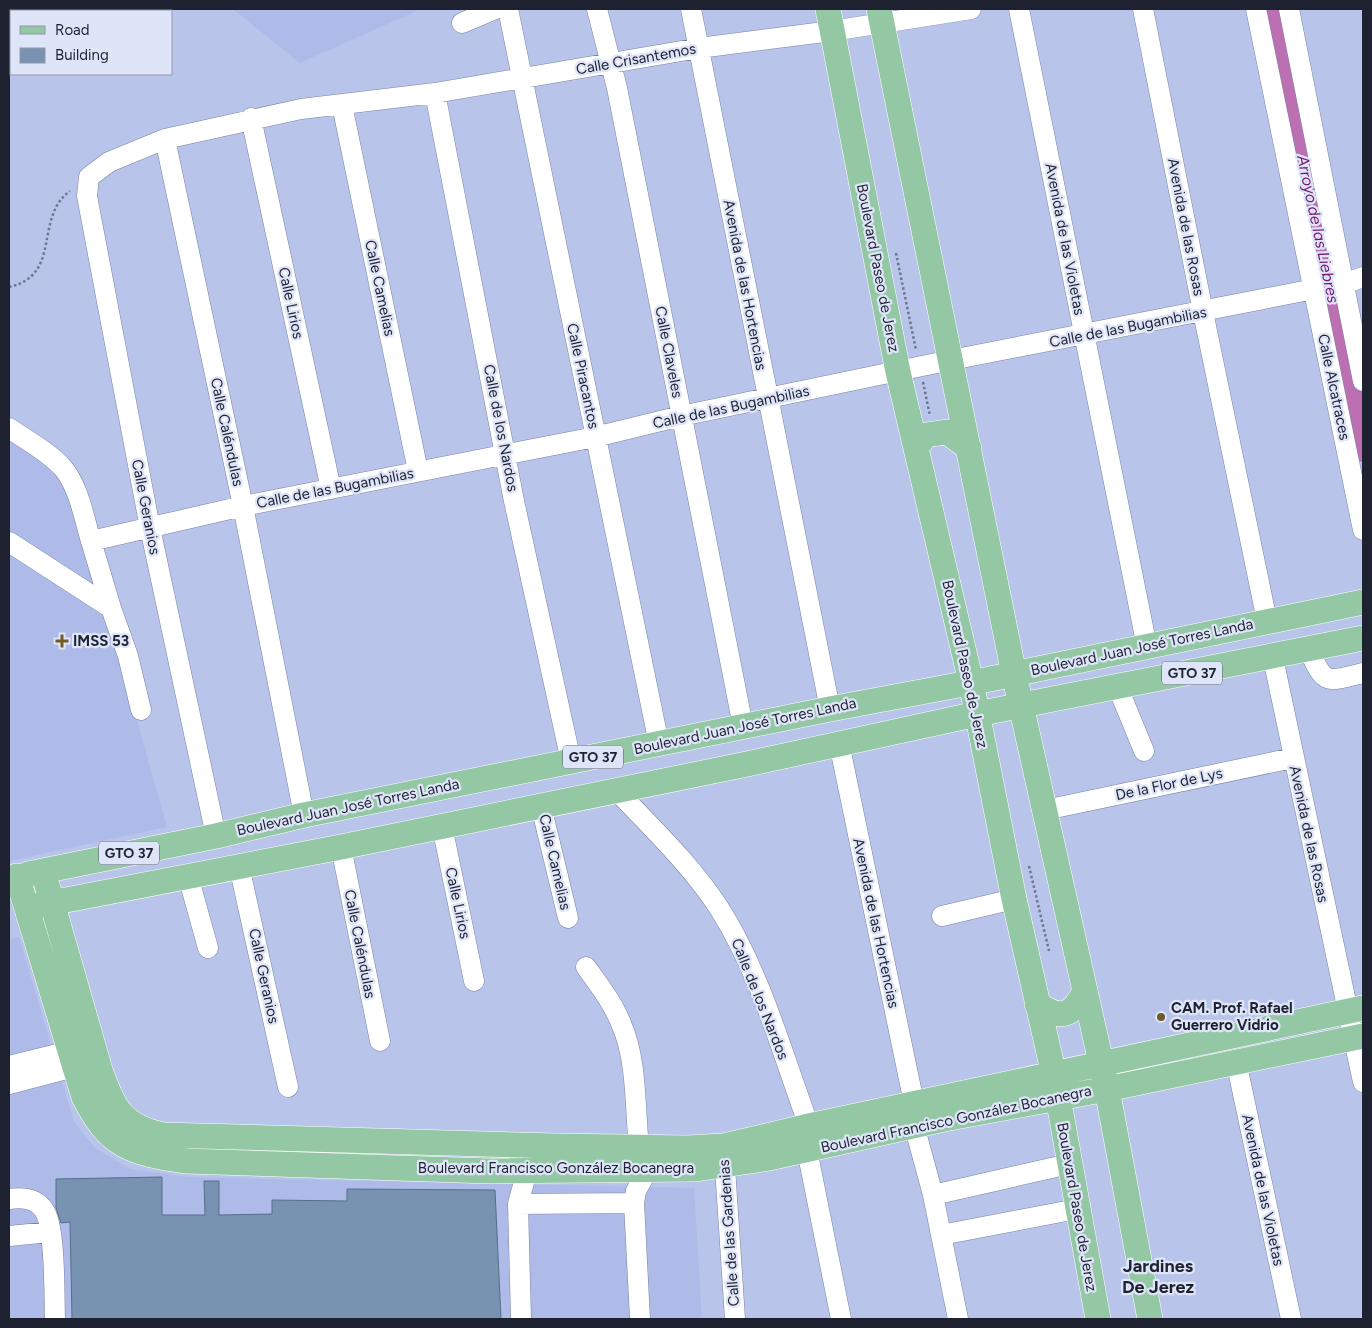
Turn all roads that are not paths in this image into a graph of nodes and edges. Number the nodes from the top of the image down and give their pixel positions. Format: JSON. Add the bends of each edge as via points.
{"nodes":[{"id":1,"x":495,"y":9,"type":"edge"},
{"id":2,"x":508,"y":9,"type":"edge"},
{"id":3,"x":597,"y":9,"type":"edge"},
{"id":4,"x":691,"y":9,"type":"edge"},
{"id":5,"x":970,"y":9,"type":"edge"},
{"id":6,"x":1019,"y":9,"type":"edge"},
{"id":7,"x":1143,"y":9,"type":"edge"},
{"id":8,"x":1256,"y":9,"type":"edge"},
{"id":9,"x":1290,"y":9,"type":"edge"},
{"id":10,"x":881,"y":16,"type":"edge"},
{"id":11,"x":830,"y":20,"type":"edge"},
{"id":12,"x":462,"y":23,"type":"dead end"},
{"id":13,"x":699,"y":48,"type":"junction"},
{"id":14,"x":612,"y":63,"type":"junction"},
{"id":15,"x":522,"y":79,"type":"junction"},
{"id":16,"x":435,"y":93,"type":"junction"},
{"id":17,"x":342,"y":105,"type":"junction"},
{"id":18,"x":251,"y":118,"type":"junction"},
{"id":19,"x":165,"y":139,"type":"junction"},
{"id":20,"x":89,"y":176,"type":"joint"},
{"id":21,"x":1363,"y":277,"type":"edge"},
{"id":22,"x":1344,"y":284,"type":"junction"},
{"id":23,"x":1314,"y":289,"type":"junction"},
{"id":24,"x":1203,"y":312,"type":"junction"},
{"id":25,"x":1085,"y":336,"type":"junction"},
{"id":26,"x":951,"y":360,"type":"junction"},
{"id":27,"x":898,"y":372,"type":"junction"},
{"id":28,"x":1363,"y":382,"type":"edge"},
{"id":29,"x":767,"y":399,"type":"junction"},
{"id":30,"x":681,"y":416,"type":"junction"},
{"id":31,"x":9,"y":428,"type":"edge"},
{"id":32,"x":595,"y":437,"type":"junction"},
{"id":33,"x":916,"y":447,"type":"junction"},
{"id":34,"x":969,"y":448,"type":"junction"},
{"id":35,"x":507,"y":454,"type":"junction"},
{"id":36,"x":418,"y":471,"type":"junction"},
{"id":37,"x":331,"y":489,"type":"junction"},
{"id":38,"x":243,"y":506,"type":"junction"},
{"id":39,"x":150,"y":528,"type":"junction"},
{"id":40,"x":1363,"y":530,"type":"edge"},
{"id":41,"x":92,"y":541,"type":"junction"},
{"id":42,"x":9,"y":542,"type":"edge"},
{"id":43,"x":1363,"y":602,"type":"edge"},
{"id":44,"x":111,"y":608,"type":"junction"},
{"id":45,"x":1267,"y":621,"type":"junction"},
{"id":46,"x":1363,"y":638,"type":"edge"},
{"id":47,"x":1148,"y":646,"type":"junction"},
{"id":48,"x":1309,"y":650,"type":"junction"},
{"id":49,"x":1273,"y":658,"type":"junction"},
{"id":50,"x":1363,"y":673,"type":"edge"},
{"id":51,"x":1014,"y":674,"type":"junction"},
{"id":52,"x":971,"y":682,"type":"junction"},
{"id":53,"x":1118,"y":688,"type":"junction"},
{"id":54,"x":1021,"y":706,"type":"junction"},
{"id":55,"x":830,"y":709,"type":"junction"},
{"id":56,"x":141,"y":710,"type":"dead end"},
{"id":57,"x":977,"y":714,"type":"junction"},
{"id":58,"x":743,"y":726,"type":"junction"},
{"id":59,"x":839,"y":743,"type":"junction"},
{"id":60,"x":660,"y":744,"type":"junction"},
{"id":61,"x":1144,"y":751,"type":"dead end"},
{"id":62,"x":1293,"y":758,"type":"junction"},
{"id":63,"x":571,"y":761,"type":"junction"},
{"id":64,"x":617,"y":791,"type":"junction"},
{"id":65,"x":541,"y":806,"type":"junction"},
{"id":66,"x":1045,"y":810,"type":"junction"},
{"id":67,"x":304,"y":815,"type":"junction"},
{"id":68,"x":442,"y":826,"type":"junction"},
{"id":69,"x":216,"y":836,"type":"junction"},
{"id":70,"x":341,"y":847,"type":"junction"},
{"id":71,"x":239,"y":866,"type":"junction"},
{"id":72,"x":43,"y":871,"type":"junction"},
{"id":73,"x":13,"y":876,"type":"edge"},
{"id":74,"x":188,"y":876,"type":"junction"},
{"id":75,"x":1014,"y":899,"type":"junction"},
{"id":76,"x":51,"y":903,"type":"junction"},
{"id":77,"x":17,"y":910,"type":"edge"},
{"id":78,"x":942,"y":916,"type":"dead end"},
{"id":79,"x":568,"y":918,"type":"dead end"},
{"id":80,"x":208,"y":948,"type":"dead end"},
{"id":81,"x":586,"y":966,"type":"dead end"},
{"id":82,"x":474,"y":981,"type":"dead end"},
{"id":83,"x":1085,"y":991,"type":"junction"},
{"id":84,"x":1037,"y":1004,"type":"junction"},
{"id":85,"x":1355,"y":1009,"type":"edge"},
{"id":86,"x":1358,"y":1037,"type":"edge"},
{"id":87,"x":380,"y":1041,"type":"dead end"},
{"id":88,"x":72,"y":1059,"type":"junction"},
{"id":89,"x":1236,"y":1061,"type":"junction"},
{"id":90,"x":1101,"y":1065,"type":"junction"},
{"id":91,"x":9,"y":1066,"type":"edge"},
{"id":92,"x":37,"y":1068,"type":"junction"},
{"id":93,"x":1363,"y":1082,"type":"edge"},
{"id":94,"x":9,"y":1084,"type":"edge"},
{"id":95,"x":288,"y":1087,"type":"dead end"},
{"id":96,"x":1056,"y":1087,"type":"junction"},
{"id":97,"x":1107,"y":1089,"type":"junction"},
{"id":98,"x":914,"y":1114,"type":"junction"},
{"id":99,"x":809,"y":1126,"type":"junction"},
{"id":100,"x":555,"y":1146,"type":"junction"},
{"id":101,"x":639,"y":1148,"type":"junction"},
{"id":102,"x":807,"y":1150,"type":"junction"},
{"id":103,"x":724,"y":1156,"type":"junction"},
{"id":104,"x":1069,"y":1164,"type":"junction"},
{"id":105,"x":527,"y":1171,"type":"junction"},
{"id":106,"x":647,"y":1171,"type":"junction"},
{"id":107,"x":933,"y":1196,"type":"junction"},
{"id":108,"x":9,"y":1199,"type":"edge"},
{"id":109,"x":634,"y":1203,"type":"junction"},
{"id":110,"x":518,"y":1204,"type":"junction"},
{"id":111,"x":1077,"y":1210,"type":"junction"},
{"id":112,"x":50,"y":1232,"type":"junction"},
{"id":113,"x":940,"y":1235,"type":"junction"},
{"id":114,"x":9,"y":1236,"type":"edge"},
{"id":115,"x":55,"y":1319,"type":"edge"},
{"id":116,"x":521,"y":1319,"type":"edge"},
{"id":117,"x":640,"y":1319,"type":"edge"},
{"id":118,"x":735,"y":1319,"type":"edge"},
{"id":119,"x":841,"y":1319,"type":"edge"},
{"id":120,"x":958,"y":1319,"type":"edge"},
{"id":121,"x":1098,"y":1319,"type":"edge"},
{"id":122,"x":1150,"y":1319,"type":"edge"},
{"id":123,"x":1290,"y":1319,"type":"edge"}],
"edges":[{"from":1,"to":12,"type":"street"},
{"from":2,"to":15,"type":"street","name":"Calle Piracantos"},
{"from":3,"to":14,"type":"street","name":"Calle Claveles"},
{"from":4,"to":13,"type":"street","name":"Avenida de las Hortencias"},
{"from":5,"to":10,"type":"street","name":"Calle Crisantemos"},
{"from":6,"to":25,"type":"street","name":"Avenida de las Violetas"},
{"from":7,"to":24,"type":"street","name":"Avenida de las Rosas"},
{"from":8,"to":23,"type":"street","name":"Calle Alcatraces"},
{"from":9,"to":22,"type":"street"},
{"from":10,"to":11,"type":"street","name":"Calle Crisantemos"},
{"from":10,"to":26,"type":"main road"},
{"from":11,"to":13,"type":"street","name":"Calle Crisantemos"},
{"from":11,"to":27,"type":"main road","name":"Boulevard Paseo de Jerez"},
{"from":13,"to":14,"type":"street","name":"Calle Crisantemos"},
{"from":13,"to":29,"type":"street","name":"Avenida de las Hortencias"},
{"from":14,"to":15,"type":"street","name":"Calle Crisantemos"},
{"from":14,"to":30,"type":"street","name":"Calle Claveles"},
{"from":15,"to":16,"type":"street","name":"Calle Crisantemos"},
{"from":15,"to":32,"type":"street","name":"Calle Piracantos"},
{"from":16,"to":17,"type":"street","name":"Calle Crisantemos"},
{"from":16,"to":35,"type":"street","name":"Calle de los Nardos"},
{"from":17,"to":18,"type":"street","name":"Calle Crisantemos","via":[[301,108]]},
{"from":17,"to":36,"type":"street","name":"Calle Camelias"},
{"from":18,"to":19,"type":"street","name":"Calle Crisantemos"},
{"from":18,"to":37,"type":"street","name":"Calle Lirios"},
{"from":19,"to":20,"type":"street","name":"Calle Crisantemos","via":[[109,162]]},
{"from":19,"to":38,"type":"street","name":"Calle Caléndulas"},
{"from":20,"to":39,"type":"street","name":"Calle Geranios","via":[[87,196]]},
{"from":21,"to":22,"type":"street"},
{"from":22,"to":28,"type":"street"},
{"from":23,"to":24,"type":"street","name":"Calle de las Bugambilias"},
{"from":23,"to":40,"type":"street","name":"Calle Alcatraces"},
{"from":24,"to":25,"type":"street","name":"Calle de las Bugambilias"},
{"from":24,"to":45,"type":"street","name":"Avenida de las Rosas"},
{"from":25,"to":26,"type":"street","name":"Calle de las Bugambilias"},
{"from":25,"to":47,"type":"street","name":"Avenida de las Violetas"},
{"from":26,"to":27,"type":"street","name":"Calle de las Bugambilias"},
{"from":26,"to":34,"type":"main road"},
{"from":27,"to":29,"type":"street","name":"Calle de las Bugambilias"},
{"from":27,"to":33,"type":"main road","name":"Boulevard Paseo de Jerez"},
{"from":29,"to":30,"type":"street","name":"Calle de las Bugambilias"},
{"from":29,"to":55,"type":"street","name":"Avenida de las Hortencias"},
{"from":30,"to":32,"type":"street","name":"Calle de las Bugambilias"},
{"from":30,"to":58,"type":"street","name":"Calle Claveles"},
{"from":31,"to":41,"type":"street","via":[[64,469]]},
{"from":32,"to":35,"type":"street","name":"Calle de las Bugambilias"},
{"from":32,"to":60,"type":"street","name":"Calle Piracantos"},
{"from":33,"to":34,"type":"main road","via":[[926,435],[947,432]]},
{"from":33,"to":52,"type":"main road","name":"Boulevard Paseo de Jerez"},
{"from":34,"to":51,"type":"main road"},
{"from":35,"to":36,"type":"street","name":"Calle de las Bugambilias"},
{"from":35,"to":63,"type":"street","name":"Calle de los Nardos"},
{"from":36,"to":37,"type":"street","name":"Calle de las Bugambilias"},
{"from":37,"to":38,"type":"street","name":"Calle de las Bugambilias"},
{"from":38,"to":39,"type":"street","name":"Calle de las Bugambilias"},
{"from":38,"to":67,"type":"street","name":"Calle Caléndulas"},
{"from":39,"to":41,"type":"street","name":"Calle de las Bugambilias"},
{"from":39,"to":69,"type":"street","name":"Calle Geranios"},
{"from":41,"to":44,"type":"street"},
{"from":42,"to":44,"type":"street"},
{"from":43,"to":45,"type":"main road","name":"Boulevard Juan José Torres Landa","number":"GTO 37"},
{"from":44,"to":56,"type":"street","via":[[128,656]]},
{"from":45,"to":47,"type":"main road","name":"Boulevard Juan José Torres Landa","number":"GTO 37"},
{"from":46,"to":48,"type":"main road","number":"GTO 37"},
{"from":47,"to":51,"type":"main road","name":"Boulevard Juan José Torres Landa","number":"GTO 37"},
{"from":48,"to":49,"type":"main road","number":"GTO 37"},
{"from":48,"to":50,"type":"street","via":[[1318,670],[1327,679]]},
{"from":49,"to":53,"type":"main road","number":"GTO 37"},
{"from":49,"to":62,"type":"street","name":"Avenida de las Rosas"},
{"from":51,"to":52,"type":"main road","name":"Boulevard Juan José Torres Landa","number":"GTO 37"},
{"from":51,"to":54,"type":"main road"},
{"from":52,"to":55,"type":"main road","name":"Boulevard Juan José Torres Landa","number":"GTO 37"},
{"from":52,"to":57,"type":"main road","name":"Boulevard Paseo de Jerez"},
{"from":53,"to":54,"type":"main road","number":"GTO 37"},
{"from":53,"to":61,"type":"street"},
{"from":54,"to":57,"type":"main road","number":"GTO 37"},
{"from":54,"to":66,"type":"main road"},
{"from":55,"to":58,"type":"main road","name":"Boulevard Juan José Torres Landa","number":"GTO 37"},
{"from":57,"to":59,"type":"main road","number":"GTO 37"},
{"from":57,"to":75,"type":"main road","name":"Boulevard Paseo de Jerez"},
{"from":58,"to":60,"type":"main road","name":"Boulevard Juan José Torres Landa","number":"GTO 37"},
{"from":59,"to":64,"type":"main road","number":"GTO 37"},
{"from":59,"to":98,"type":"street","name":"Avenida de las Hortencias"},
{"from":60,"to":63,"type":"main road","name":"Boulevard Juan José Torres Landa","number":"GTO 37"},
{"from":62,"to":66,"type":"street","name":"De la Flor de Lys"},
{"from":62,"to":85,"type":"street","name":"Avenida de las Rosas"},
{"from":63,"to":67,"type":"main road","name":"Boulevard Juan José Torres Landa","number":"GTO 37"},
{"from":64,"to":65,"type":"main road","number":"GTO 37"},
{"from":64,"to":99,"type":"street","name":"Calle de los Nardos","via":[[703,886],[732,930],[759,988]]},
{"from":65,"to":68,"type":"main road","number":"GTO 37"},
{"from":65,"to":79,"type":"street","name":"Calle Camelias"},
{"from":66,"to":83,"type":"main road"},
{"from":67,"to":69,"type":"main road","name":"Boulevard Juan José Torres Landa","number":"GTO 37"},
{"from":68,"to":70,"type":"main road","number":"GTO 37"},
{"from":68,"to":82,"type":"street","name":"Calle Lirios"},
{"from":69,"to":72,"type":"main road","name":"Boulevard Juan José Torres Landa","number":"GTO 37"},
{"from":70,"to":71,"type":"main road","number":"GTO 37"},
{"from":70,"to":87,"type":"street","name":"Calle Caléndulas"},
{"from":71,"to":74,"type":"main road","number":"GTO 37"},
{"from":71,"to":95,"type":"street","name":"Calle Geranios"},
{"from":72,"to":73,"type":"main road","name":"Boulevard Juan José Torres Landa","number":"GTO 37"},
{"from":72,"to":76,"type":"main road","name":"Boulevard Francisco González Bocanegra"},
{"from":73,"to":77,"type":"main road","name":"Boulevard Francisco González Bocanegra"},
{"from":74,"to":76,"type":"main road","number":"GTO 37"},
{"from":74,"to":80,"type":"street"},
{"from":75,"to":78,"type":"street"},
{"from":75,"to":84,"type":"main road","name":"Boulevard Paseo de Jerez"},
{"from":76,"to":77,"type":"main road","number":"GTO 37"},
{"from":76,"to":100,"type":"main road","name":"Boulevard Francisco González Bocanegra","via":[[108,1092],[124,1116],[142,1130],[163,1135],[212,1137]]},
{"from":77,"to":88,"type":"main road","name":"Boulevard Francisco González Bocanegra"},
{"from":81,"to":101,"type":"street","via":[[608,999],[628,1044]]},
{"from":83,"to":84,"type":"main road","via":[[1074,1008],[1062,1014]]},
{"from":83,"to":90,"type":"main road"},
{"from":84,"to":96,"type":"main road","name":"Boulevard Paseo de Jerez"},
{"from":85,"to":86,"type":"street","name":"Avenida de las Rosas"},
{"from":85,"to":90,"type":"main road","name":"Boulevard Francisco González Bocanegra"},
{"from":86,"to":89,"type":"main road","name":"Boulevard Francisco González Bocanegra"},
{"from":86,"to":93,"type":"street","name":"Avenida de las Rosas"},
{"from":88,"to":92,"type":"street"},
{"from":88,"to":105,"type":"main road","name":"Boulevard Francisco González Bocanegra","via":[[95,1120],[112,1139],[154,1156],[185,1161]]},
{"from":89,"to":97,"type":"main road","name":"Boulevard Francisco González Bocanegra"},
{"from":89,"to":123,"type":"street","name":"Avenida de las Violetas"},
{"from":90,"to":96,"type":"main road","name":"Boulevard Francisco González Bocanegra"},
{"from":90,"to":97,"type":"main road"},
{"from":91,"to":92,"type":"street"},
{"from":92,"to":94,"type":"street"},
{"from":96,"to":97,"type":"main road","name":"Boulevard Francisco González Bocanegra"},
{"from":96,"to":98,"type":"main road","name":"Boulevard Francisco González Bocanegra"},
{"from":96,"to":104,"type":"main road","name":"Boulevard Paseo de Jerez"},
{"from":97,"to":122,"type":"main road"},
{"from":98,"to":99,"type":"main road","name":"Boulevard Francisco González Bocanegra"},
{"from":98,"to":102,"type":"main road","name":"Boulevard Francisco González Bocanegra"},
{"from":98,"to":107,"type":"street","name":"Avenida de las Hortencias"},
{"from":99,"to":103,"type":"main road","name":"Boulevard Francisco González Bocanegra"},
{"from":100,"to":101,"type":"main road","name":"Boulevard Francisco González Bocanegra"},
{"from":100,"to":105,"type":"main road","via":[[534,1154]]},
{"from":101,"to":103,"type":"main road","name":"Boulevard Francisco González Bocanegra"},
{"from":102,"to":103,"type":"main road","name":"Boulevard Francisco González Bocanegra"},
{"from":102,"to":119,"type":"street"},
{"from":103,"to":106,"type":"main road","name":"Boulevard Francisco González Bocanegra"},
{"from":103,"to":118,"type":"street","name":"Calle de las Gardenias"},
{"from":104,"to":107,"type":"street"},
{"from":104,"to":111,"type":"main road","name":"Boulevard Paseo de Jerez"},
{"from":105,"to":106,"type":"main road","name":"Boulevard Francisco González Bocanegra"},
{"from":105,"to":110,"type":"street"},
{"from":106,"to":109,"type":"street","via":[[636,1191]]},
{"from":107,"to":113,"type":"street","name":"Avenida de las Hortencias"},
{"from":108,"to":112,"type":"street","via":[[36,1202],[44,1210]]},
{"from":109,"to":110,"type":"street"},
{"from":109,"to":117,"type":"street"},
{"from":110,"to":116,"type":"street"},
{"from":111,"to":113,"type":"street"},
{"from":111,"to":121,"type":"main road","name":"Boulevard Paseo de Jerez"},
{"from":112,"to":114,"type":"street"},
{"from":112,"to":115,"type":"street"},
{"from":113,"to":120,"type":"street","name":"Avenida de las Hortencias"}]}
